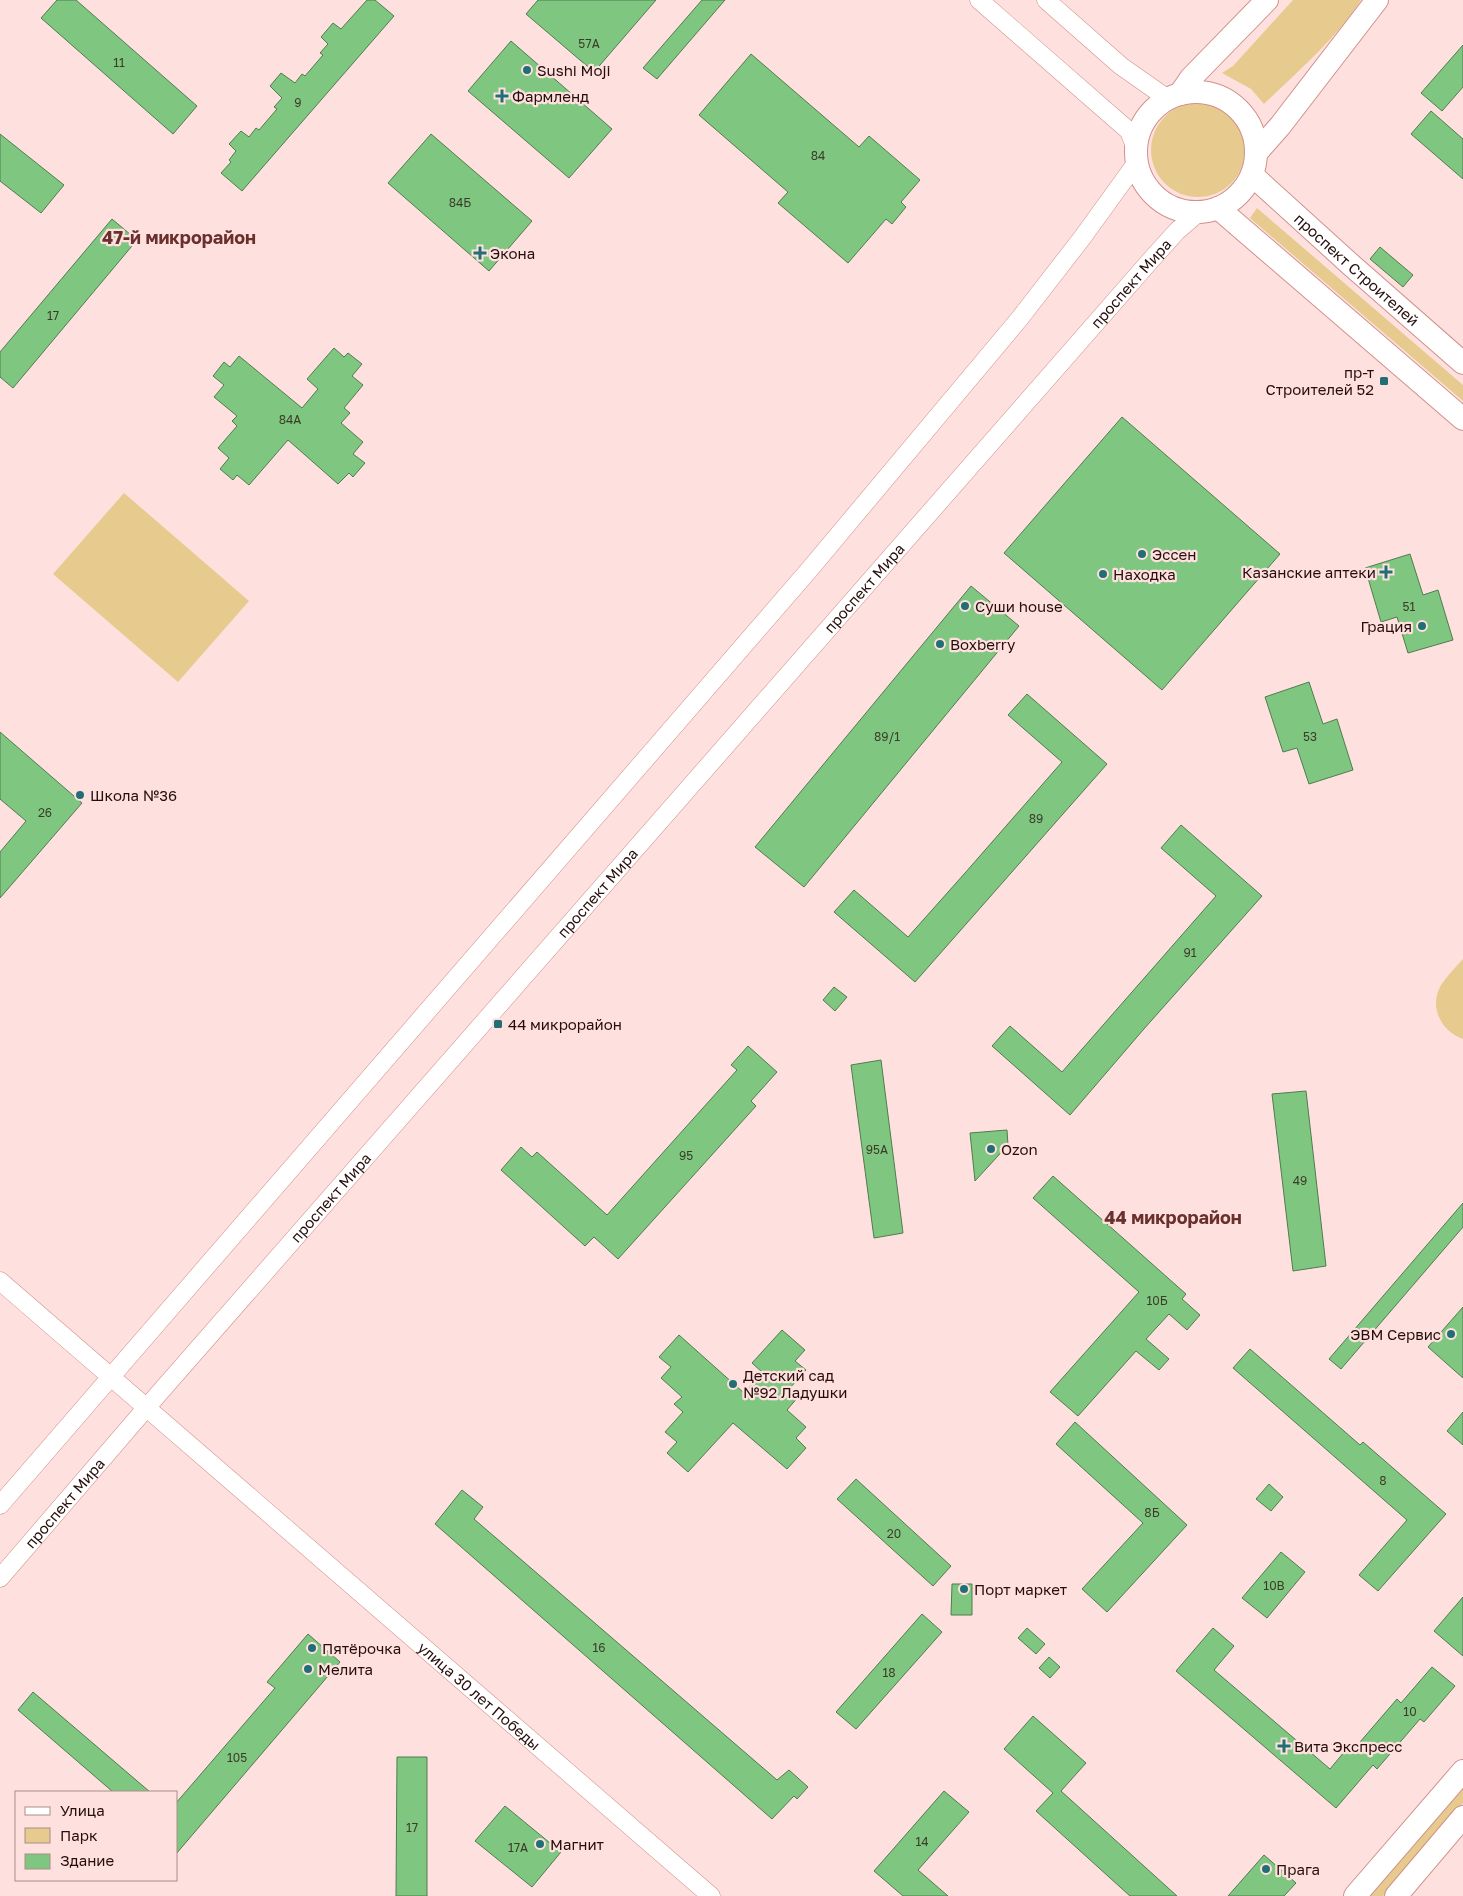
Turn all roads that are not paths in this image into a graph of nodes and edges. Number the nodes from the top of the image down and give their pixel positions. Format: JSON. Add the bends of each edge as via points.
{"nodes":[{"id":1,"x":980,"y":0,"type":"edge"},
{"id":2,"x":1046,"y":0,"type":"edge"},
{"id":3,"x":1266,"y":0,"type":"edge"},
{"id":4,"x":1376,"y":0,"type":"edge"},
{"id":5,"x":1174,"y":96,"type":"junction"},
{"id":6,"x":1257,"y":152,"type":"junction"},
{"id":7,"x":1137,"y":156,"type":"junction"},
{"id":8,"x":1252,"y":175,"type":"junction"},
{"id":9,"x":1208,"y":210,"type":"junction"},
{"id":10,"x":1463,"y":363,"type":"edge"},
{"id":11,"x":1463,"y":419,"type":"edge"},
{"id":12,"x":0,"y":1281,"type":"edge"},
{"id":13,"x":112,"y":1377,"type":"junction"},
{"id":14,"x":146,"y":1407,"type":"junction"},
{"id":15,"x":0,"y":1505,"type":"edge"},
{"id":16,"x":0,"y":1578,"type":"edge"},
{"id":17,"x":1463,"y":1770,"type":"edge"},
{"id":18,"x":1463,"y":1818,"type":"edge"},
{"id":19,"x":711,"y":1896,"type":"edge"},
{"id":20,"x":1355,"y":1896,"type":"edge"},
{"id":21,"x":1396,"y":1896,"type":"edge"}],
"edges":[{"from":1,"to":7,"type":"street","via":[[1129,131]]},
{"from":2,"to":5,"type":"street","via":[[1121,66]]},
{"from":3,"to":5,"type":"main road"},
{"from":4,"to":6,"type":"main road"},
{"from":5,"to":6,"type":"main road","via":[[1208,92],[1233,104],[1250,125]]},
{"from":5,"to":7,"type":"main road","via":[[1155,108],[1145,120],[1139,134]]},
{"from":6,"to":8,"type":"main road"},
{"from":7,"to":9,"type":"main road","via":[[1142,179],[1166,204],[1182,210]]},
{"from":7,"to":13,"type":"street","via":[[1082,238],[1020,318],[815,562]]},
{"from":8,"to":9,"type":"main road","via":[[1238,195]]},
{"from":8,"to":10,"type":"main road","name":"проспект Строителей"},
{"from":9,"to":11,"type":"main road","via":[[1372,341]]},
{"from":9,"to":14,"type":"street","name":"проспект Мира","via":[[1177,232],[1150,261]]},
{"from":12,"to":13,"type":"street","name":"улица 30 лет Победы"},
{"from":13,"to":14,"type":"street","name":"улица 30 лет Победы"},
{"from":13,"to":15,"type":"street"},
{"from":14,"to":16,"type":"street","name":"проспект Мира"},
{"from":14,"to":19,"type":"street","name":"улица 30 лет Победы"},
{"from":17,"to":20,"type":"main road"},
{"from":18,"to":21,"type":"main road"}]}
